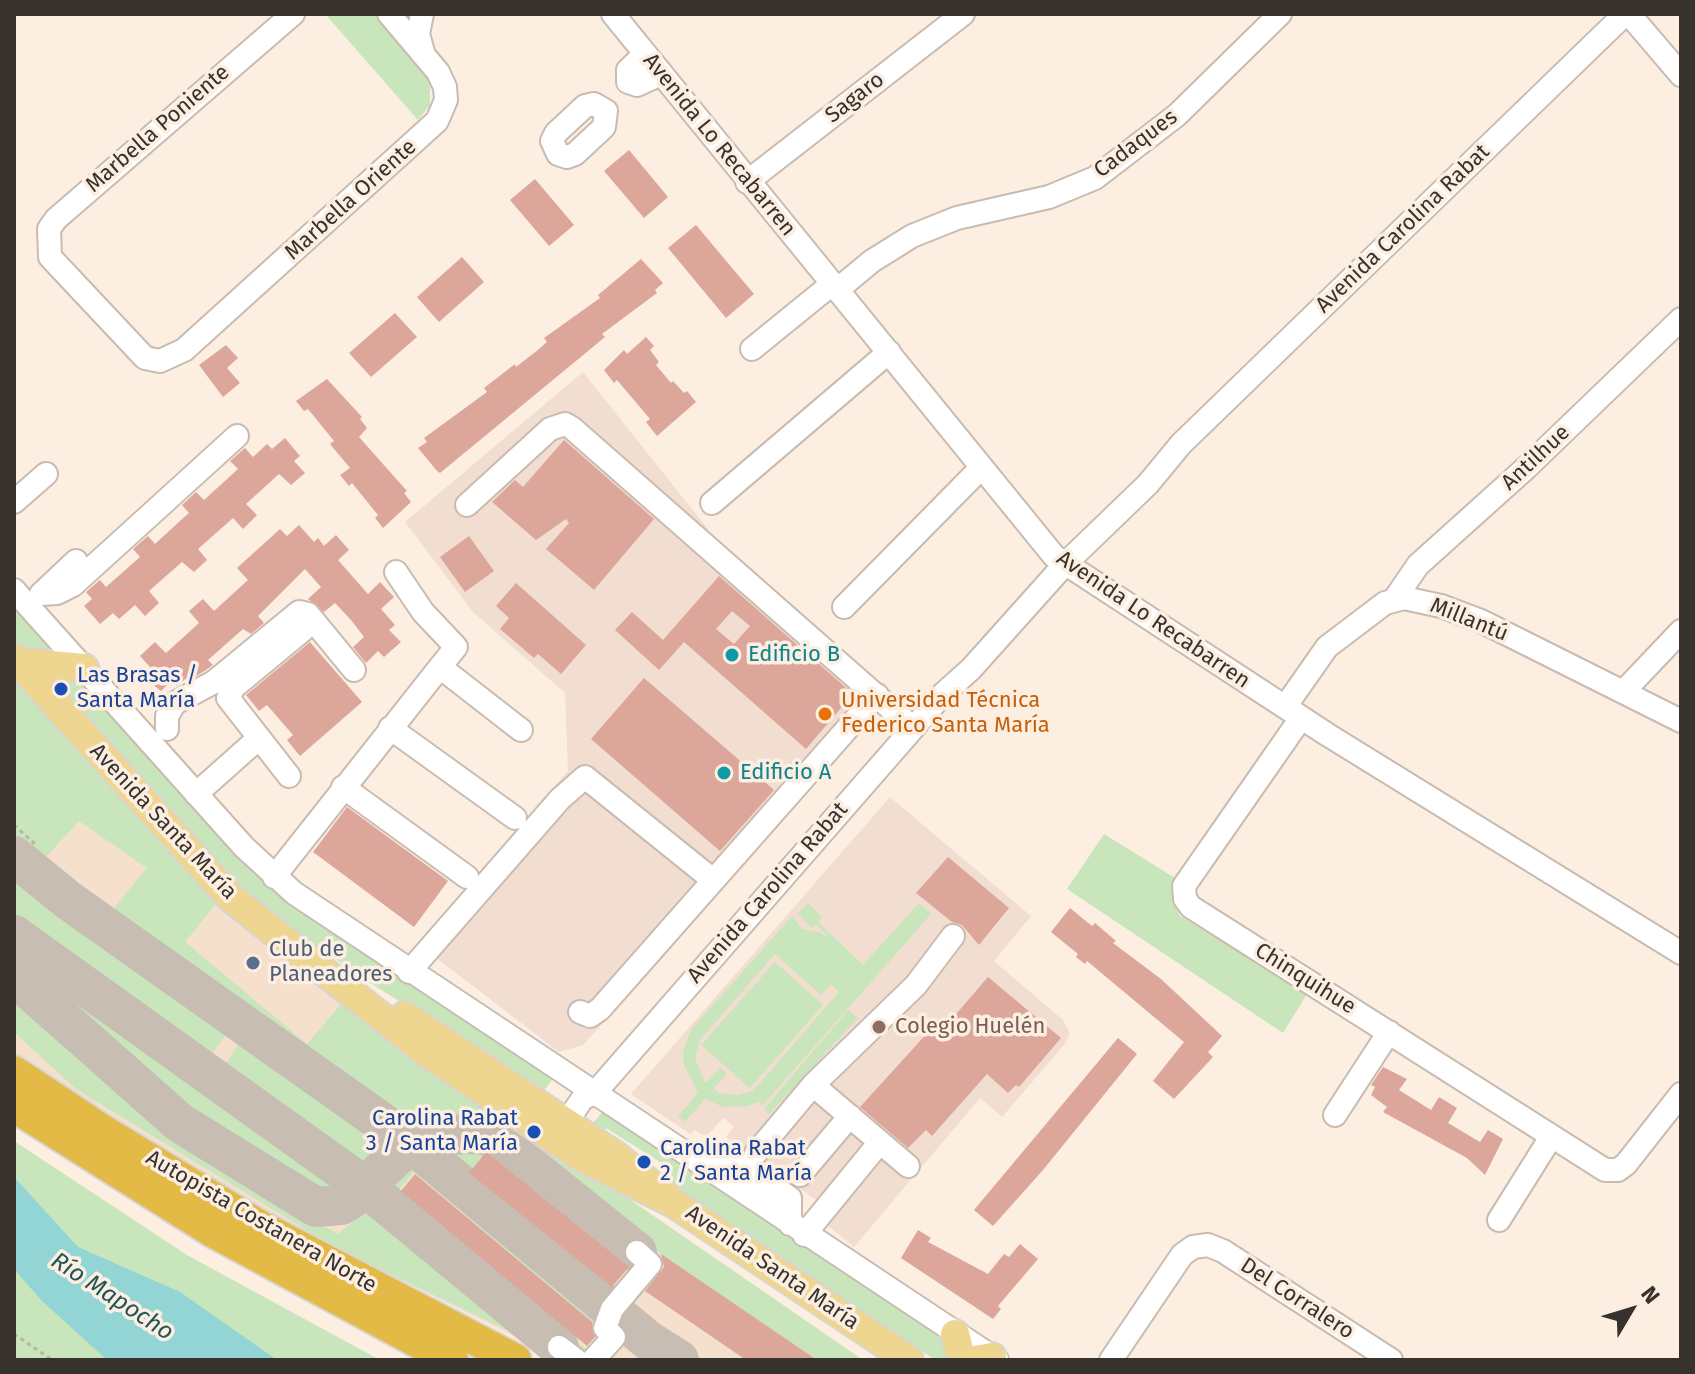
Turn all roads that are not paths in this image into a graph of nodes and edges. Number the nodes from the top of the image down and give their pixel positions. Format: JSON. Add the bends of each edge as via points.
{"nodes":[{"id":1,"x":293,"y":14,"type":"edge"},
{"id":2,"x":422,"y":14,"type":"edge"},
{"id":3,"x":613,"y":14,"type":"edge"},
{"id":4,"x":963,"y":14,"type":"edge"},
{"id":5,"x":1280,"y":14,"type":"edge"},
{"id":6,"x":1627,"y":14,"type":"edge"},
{"id":7,"x":401,"y":18,"type":"edge"},
{"id":8,"x":645,"y":54,"type":"junction"},
{"id":9,"x":426,"y":57,"type":"junction"},
{"id":10,"x":661,"y":74,"type":"junction"},
{"id":11,"x":1681,"y":75,"type":"edge"},
{"id":12,"x":628,"y":82,"type":"junction"},
{"id":13,"x":602,"y":107,"type":"dead end"},
{"id":14,"x":747,"y":182,"type":"junction"},
{"id":15,"x":834,"y":287,"type":"junction"},
{"id":16,"x":1681,"y":319,"type":"edge"},
{"id":17,"x":752,"y":349,"type":"dead end"},
{"id":18,"x":184,"y":350,"type":"joint"},
{"id":19,"x":889,"y":352,"type":"junction"},
{"id":20,"x":237,"y":436,"type":"dead end"},
{"id":21,"x":981,"y":468,"type":"junction"},
{"id":22,"x":46,"y":474,"type":"dead end"},
{"id":23,"x":14,"y":502,"type":"edge"},
{"id":24,"x":712,"y":503,"type":"dead end"},
{"id":25,"x":467,"y":505,"type":"dead end"},
{"id":26,"x":1060,"y":560,"type":"junction"},
{"id":27,"x":76,"y":561,"type":"dead end"},
{"id":28,"x":396,"y":572,"type":"dead end"},
{"id":29,"x":28,"y":597,"type":"edge"},
{"id":30,"x":1394,"y":600,"type":"junction"},
{"id":31,"x":844,"y":607,"type":"dead end"},
{"id":32,"x":303,"y":630,"type":"dead end"},
{"id":33,"x":1681,"y":631,"type":"edge"},
{"id":34,"x":15,"y":661,"type":"edge"},
{"id":35,"x":440,"y":667,"type":"junction"},
{"id":36,"x":84,"y":668,"type":"junction"},
{"id":37,"x":354,"y":670,"type":"dead end"},
{"id":38,"x":1624,"y":691,"type":"junction"},
{"id":39,"x":877,"y":695,"type":"junction"},
{"id":40,"x":188,"y":713,"type":"dead end"},
{"id":41,"x":1293,"y":713,"type":"junction"},
{"id":42,"x":1681,"y":721,"type":"edge"},
{"id":43,"x":390,"y":728,"type":"junction"},
{"id":44,"x":913,"y":728,"type":"junction"},
{"id":45,"x":521,"y":730,"type":"dead end"},
{"id":46,"x":159,"y":736,"type":"junction"},
{"id":47,"x":259,"y":738,"type":"junction"},
{"id":48,"x":289,"y":776,"type":"dead end"},
{"id":49,"x":343,"y":787,"type":"junction"},
{"id":50,"x":196,"y":794,"type":"junction"},
{"id":51,"x":515,"y":818,"type":"dead end"},
{"id":52,"x":274,"y":877,"type":"junction"},
{"id":53,"x":467,"y":877,"type":"dead end"},
{"id":54,"x":713,"y":880,"type":"junction"},
{"id":55,"x":953,"y":936,"type":"dead end"},
{"id":56,"x":1681,"y":953,"type":"edge"},
{"id":57,"x":409,"y":972,"type":"junction"},
{"id":58,"x":580,"y":1012,"type":"dead end"},
{"id":59,"x":1389,"y":1032,"type":"junction"},
{"id":60,"x":14,"y":1072,"type":"edge"},
{"id":61,"x":813,"y":1085,"type":"junction"},
{"id":62,"x":594,"y":1094,"type":"junction"},
{"id":63,"x":1681,"y":1094,"type":"edge"},
{"id":64,"x":14,"y":1106,"type":"edge"},
{"id":65,"x":1335,"y":1115,"type":"dead end"},
{"id":66,"x":850,"y":1116,"type":"junction"},
{"id":67,"x":567,"y":1135,"type":"junction"},
{"id":68,"x":1551,"y":1137,"type":"junction"},
{"id":69,"x":880,"y":1142,"type":"junction"},
{"id":70,"x":756,"y":1153,"type":"dead end"},
{"id":71,"x":908,"y":1166,"type":"dead end"},
{"id":72,"x":800,"y":1175,"type":"dead end"},
{"id":73,"x":1499,"y":1220,"type":"dead end"},
{"id":74,"x":797,"y":1230,"type":"junction"},
{"id":75,"x":637,"y":1252,"type":"dead end"},
{"id":76,"x":959,"y":1347,"type":"edge"},
{"id":77,"x":988,"y":1359,"type":"edge"},
{"id":78,"x":452,"y":1360,"type":"edge"},
{"id":79,"x":515,"y":1360,"type":"edge"},
{"id":80,"x":593,"y":1360,"type":"edge"},
{"id":81,"x":909,"y":1360,"type":"edge"},
{"id":82,"x":1111,"y":1360,"type":"edge"},
{"id":83,"x":1391,"y":1360,"type":"edge"}],
"edges":[{"from":1,"to":18,"type":"street","name":"Marbella Poniente","via":[[56,219],[47,238],[50,257],[145,358],[160,361]]},
{"from":2,"to":9,"type":"street","via":[[418,34]]},
{"from":3,"to":8,"type":"street","name":"Avenida Lo Recabarren"},
{"from":4,"to":14,"type":"street","name":"Sagaro"},
{"from":5,"to":15,"type":"street","name":"Cadaques","via":[[1177,115],[1095,178],[1049,197],[957,218],[912,236]]},
{"from":6,"to":11,"type":"street"},
{"from":6,"to":26,"type":"street","name":"Avenida Carolina Rabat","via":[[1181,444],[1147,469]]},
{"from":7,"to":9,"type":"street","name":"Marbella Oriente"},
{"from":8,"to":10,"type":"street","name":"Avenida Lo Recabarren"},
{"from":8,"to":12,"type":"street","via":[[628,70]]},
{"from":9,"to":18,"type":"street","name":"Marbella Oriente","via":[[445,87],[437,121]]},
{"from":10,"to":12,"type":"street","via":[[637,85]]},
{"from":10,"to":14,"type":"street","name":"Avenida Lo Recabarren"},
{"from":12,"to":13,"type":"street"},
{"from":14,"to":15,"type":"street","name":"Avenida Lo Recabarren"},
{"from":15,"to":17,"type":"street","name":"Cadaques"},
{"from":15,"to":19,"type":"street","name":"Avenida Lo Recabarren"},
{"from":16,"to":30,"type":"street","name":"Antilhue","via":[[1418,565]]},
{"from":19,"to":21,"type":"street","name":"Avenida Lo Recabarren"},
{"from":19,"to":24,"type":"street"},
{"from":20,"to":29,"type":"street","via":[[73,585]]},
{"from":21,"to":26,"type":"street","name":"Avenida Lo Recabarren"},
{"from":21,"to":31,"type":"street"},
{"from":22,"to":23,"type":"street"},
{"from":25,"to":39,"type":"street","via":[[550,429],[565,424]]},
{"from":26,"to":41,"type":"street","name":"Avenida Lo Recabarren"},
{"from":26,"to":44,"type":"street","name":"Avenida Carolina Rabat","via":[[964,661]]},
{"from":27,"to":29,"type":"street"},
{"from":28,"to":35,"type":"street","via":[[456,647]]},
{"from":29,"to":36,"type":"street"},
{"from":30,"to":38,"type":"street","name":"Millantú","via":[[1425,602],[1470,616]]},
{"from":30,"to":41,"type":"street","via":[[1327,647]]},
{"from":32,"to":47,"type":"street","via":[[229,693],[230,703]]},
{"from":33,"to":38,"type":"street"},
{"from":34,"to":36,"type":"main road"},
{"from":34,"to":67,"type":"main road","name":"Avenida Santa María","via":[[231,898],[426,1052]]},
{"from":35,"to":43,"type":"street"},
{"from":35,"to":45,"type":"street"},
{"from":36,"to":46,"type":"street"},
{"from":37,"to":46,"type":"street","via":[[308,614],[299,612],[214,682],[175,703]]},
{"from":38,"to":42,"type":"street","name":"Millantú"},
{"from":39,"to":44,"type":"street"},
{"from":39,"to":54,"type":"street"},
{"from":40,"to":46,"type":"street"},
{"from":41,"to":56,"type":"street","name":"Avenida Lo Recabarren"},
{"from":41,"to":59,"type":"street","name":"Chinquihue","via":[[1189,877],[1185,899]]},
{"from":43,"to":49,"type":"street"},
{"from":43,"to":51,"type":"street"},
{"from":44,"to":62,"type":"street","name":"Avenida Carolina Rabat"},
{"from":46,"to":50,"type":"street"},
{"from":47,"to":48,"type":"street"},
{"from":47,"to":50,"type":"street"},
{"from":49,"to":52,"type":"street"},
{"from":49,"to":53,"type":"street"},
{"from":50,"to":52,"type":"street"},
{"from":52,"to":57,"type":"street"},
{"from":54,"to":57,"type":"street","via":[[585,777]]},
{"from":54,"to":58,"type":"street","via":[[600,1009],[590,1016]]},
{"from":55,"to":61,"type":"street","via":[[916,985]]},
{"from":57,"to":62,"type":"street"},
{"from":59,"to":65,"type":"street"},
{"from":59,"to":68,"type":"street","name":"Chinquihue"},
{"from":60,"to":79,"type":"highway","name":"Autopista Costanera Norte","via":[[259,1226]]},
{"from":61,"to":66,"type":"street"},
{"from":61,"to":70,"type":"street"},
{"from":62,"to":67,"type":"street","name":"Avenida Carolina Rabat","via":[[583,1098],[572,1114]]},
{"from":62,"to":74,"type":"street"},
{"from":63,"to":68,"type":"street","name":"Chinquihue","via":[[1626,1164],[1613,1171]]},
{"from":64,"to":78,"type":"highway","name":"Autopista Costanera Norte","via":[[214,1232]]},
{"from":66,"to":69,"type":"street"},
{"from":66,"to":72,"type":"street"},
{"from":67,"to":81,"type":"main road","name":"Avenida Santa María","via":[[635,1169],[675,1204]]},
{"from":68,"to":73,"type":"street"},
{"from":69,"to":71,"type":"street"},
{"from":69,"to":74,"type":"street"},
{"from":74,"to":76,"type":"street"},
{"from":75,"to":80,"type":"street","via":[[650,1264],[612,1309],[605,1328],[614,1337]]},
{"from":76,"to":77,"type":"street"},
{"from":82,"to":83,"type":"street","name":"Del Corralero","via":[[1182,1255],[1200,1245],[1223,1251]]}]}
